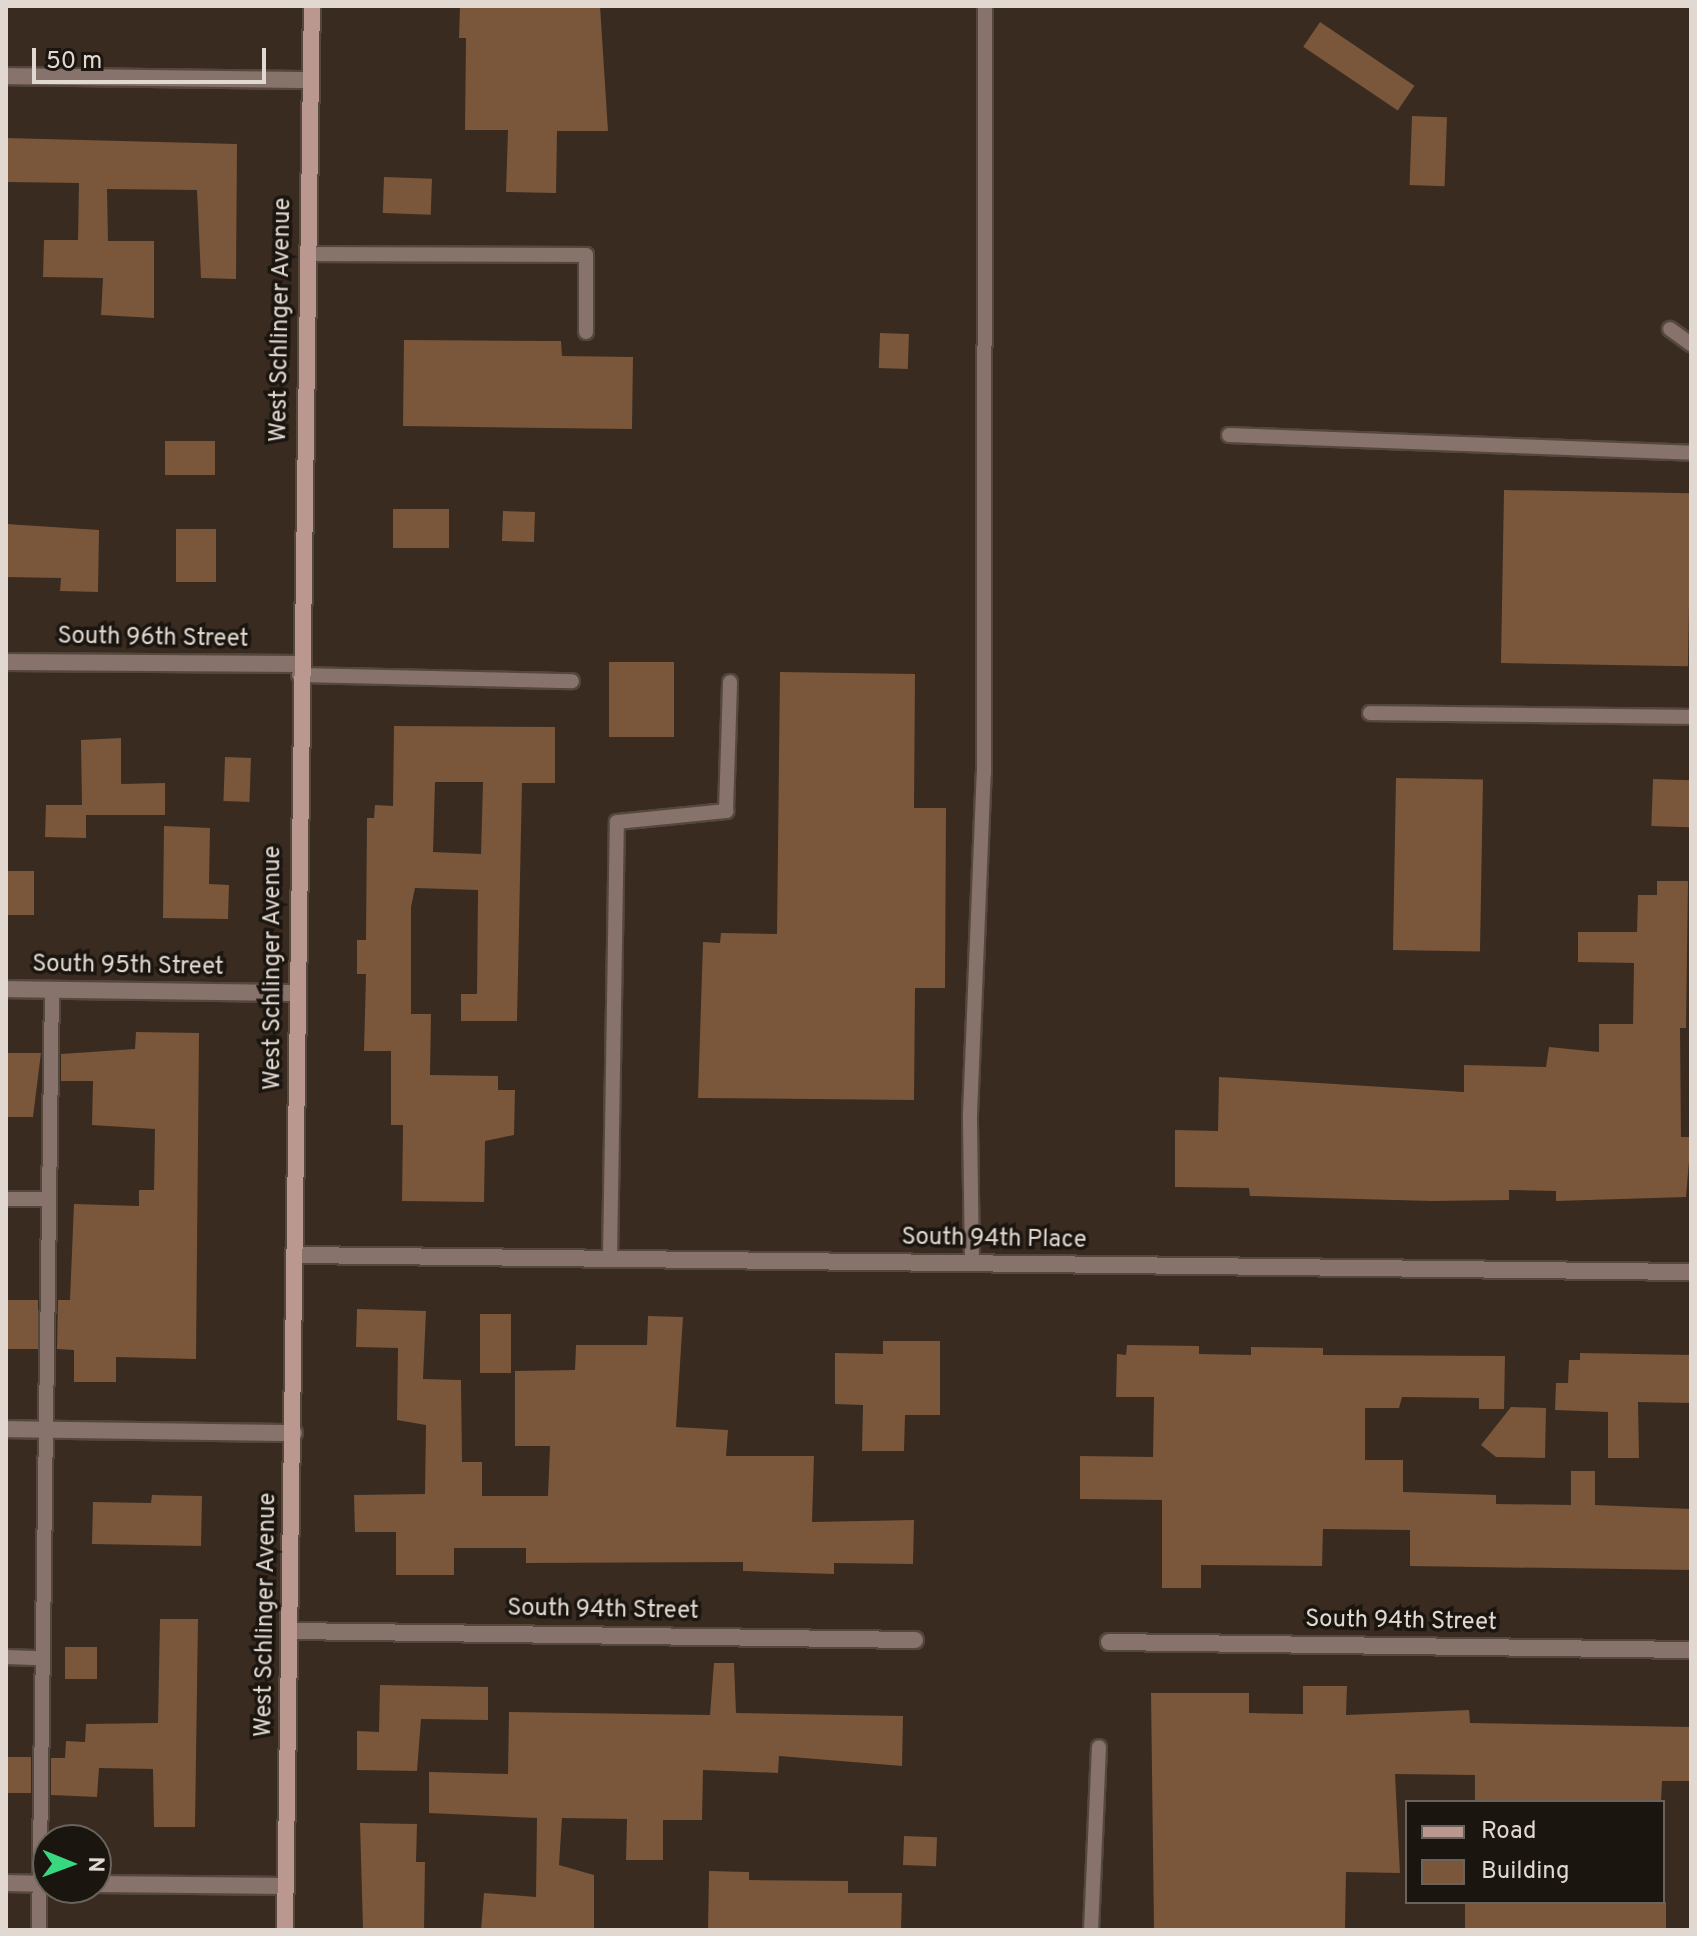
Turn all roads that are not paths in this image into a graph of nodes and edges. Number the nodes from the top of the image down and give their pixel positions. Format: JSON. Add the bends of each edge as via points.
{"nodes":[{"id":1,"x":312,"y":6,"type":"edge"},
{"id":2,"x":985,"y":6,"type":"edge"},
{"id":3,"x":6,"y":76,"type":"edge"},
{"id":4,"x":311,"y":80,"type":"junction"},
{"id":5,"x":307,"y":254,"type":"junction"},
{"id":6,"x":1670,"y":329,"type":"dead end"},
{"id":7,"x":586,"y":332,"type":"dead end"},
{"id":8,"x":1691,"y":344,"type":"edge"},
{"id":9,"x":1229,"y":435,"type":"dead end"},
{"id":10,"x":1691,"y":453,"type":"edge"},
{"id":11,"x":6,"y":662,"type":"edge"},
{"id":12,"x":299,"y":670,"type":"junction"},
{"id":13,"x":572,"y":681,"type":"dead end"},
{"id":14,"x":730,"y":682,"type":"dead end"},
{"id":15,"x":1370,"y":713,"type":"dead end"},
{"id":16,"x":1691,"y":717,"type":"edge"},
{"id":17,"x":6,"y":989,"type":"edge"},
{"id":18,"x":52,"y":990,"type":"junction"},
{"id":19,"x":298,"y":993,"type":"junction"},
{"id":20,"x":6,"y":1199,"type":"edge"},
{"id":21,"x":48,"y":1199,"type":"junction"},
{"id":22,"x":297,"y":1255,"type":"junction"},
{"id":23,"x":610,"y":1259,"type":"junction"},
{"id":24,"x":972,"y":1264,"type":"junction"},
{"id":25,"x":1691,"y":1272,"type":"edge"},
{"id":26,"x":6,"y":1429,"type":"edge"},
{"id":27,"x":44,"y":1429,"type":"junction"},
{"id":28,"x":294,"y":1433,"type":"junction"},
{"id":29,"x":291,"y":1631,"type":"junction"},
{"id":30,"x":915,"y":1640,"type":"dead end"},
{"id":31,"x":1109,"y":1642,"type":"dead end"},
{"id":32,"x":1691,"y":1650,"type":"edge"},
{"id":33,"x":6,"y":1657,"type":"edge"},
{"id":34,"x":42,"y":1658,"type":"junction"},
{"id":35,"x":1099,"y":1747,"type":"dead end"},
{"id":36,"x":43,"y":1824,"type":"edge"},
{"id":37,"x":6,"y":1883,"type":"edge"},
{"id":38,"x":32,"y":1884,"type":"edge"},
{"id":39,"x":112,"y":1884,"type":"edge"},
{"id":40,"x":286,"y":1886,"type":"junction"},
{"id":41,"x":42,"y":1904,"type":"edge"},
{"id":42,"x":39,"y":1930,"type":"edge"},
{"id":43,"x":285,"y":1930,"type":"edge"},
{"id":44,"x":1091,"y":1930,"type":"edge"}],
"edges":[{"from":1,"to":4,"type":"street","name":"West Schlinger Avenue"},
{"from":2,"to":24,"type":"lane","via":[[984,773],[970,1115]]},
{"from":3,"to":4,"type":"street"},
{"from":4,"to":5,"type":"street","name":"West Schlinger Avenue"},
{"from":5,"to":7,"type":"lane","via":[[586,255]]},
{"from":5,"to":12,"type":"street","name":"West Schlinger Avenue"},
{"from":6,"to":8,"type":"lane"},
{"from":9,"to":10,"type":"lane"},
{"from":11,"to":12,"type":"street","name":"South 96th Street"},
{"from":12,"to":13,"type":"lane"},
{"from":12,"to":19,"type":"street","name":"West Schlinger Avenue"},
{"from":14,"to":23,"type":"lane","via":[[726,811],[617,822]]},
{"from":15,"to":16,"type":"lane"},
{"from":17,"to":18,"type":"street","name":"South 95th Street"},
{"from":18,"to":19,"type":"street","name":"South 95th Street"},
{"from":18,"to":21,"type":"lane"},
{"from":19,"to":22,"type":"street","name":"West Schlinger Avenue"},
{"from":20,"to":21,"type":"lane"},
{"from":21,"to":27,"type":"lane"},
{"from":22,"to":23,"type":"street","name":"South 94th Place"},
{"from":22,"to":28,"type":"street","name":"West Schlinger Avenue"},
{"from":23,"to":24,"type":"street","name":"South 94th Place"},
{"from":24,"to":25,"type":"street","name":"South 94th Place"},
{"from":26,"to":27,"type":"street"},
{"from":27,"to":28,"type":"street"},
{"from":27,"to":34,"type":"lane"},
{"from":28,"to":29,"type":"street","name":"West Schlinger Avenue"},
{"from":29,"to":30,"type":"street","name":"South 94th Street"},
{"from":29,"to":40,"type":"street","name":"West Schlinger Avenue"},
{"from":31,"to":32,"type":"street","name":"South 94th Street"},
{"from":33,"to":34,"type":"lane"},
{"from":34,"to":36,"type":"lane"},
{"from":35,"to":44,"type":"lane"},
{"from":37,"to":38,"type":"street"},
{"from":39,"to":40,"type":"street"},
{"from":40,"to":43,"type":"street","name":"West Schlinger Avenue"},
{"from":41,"to":42,"type":"lane"}]}
